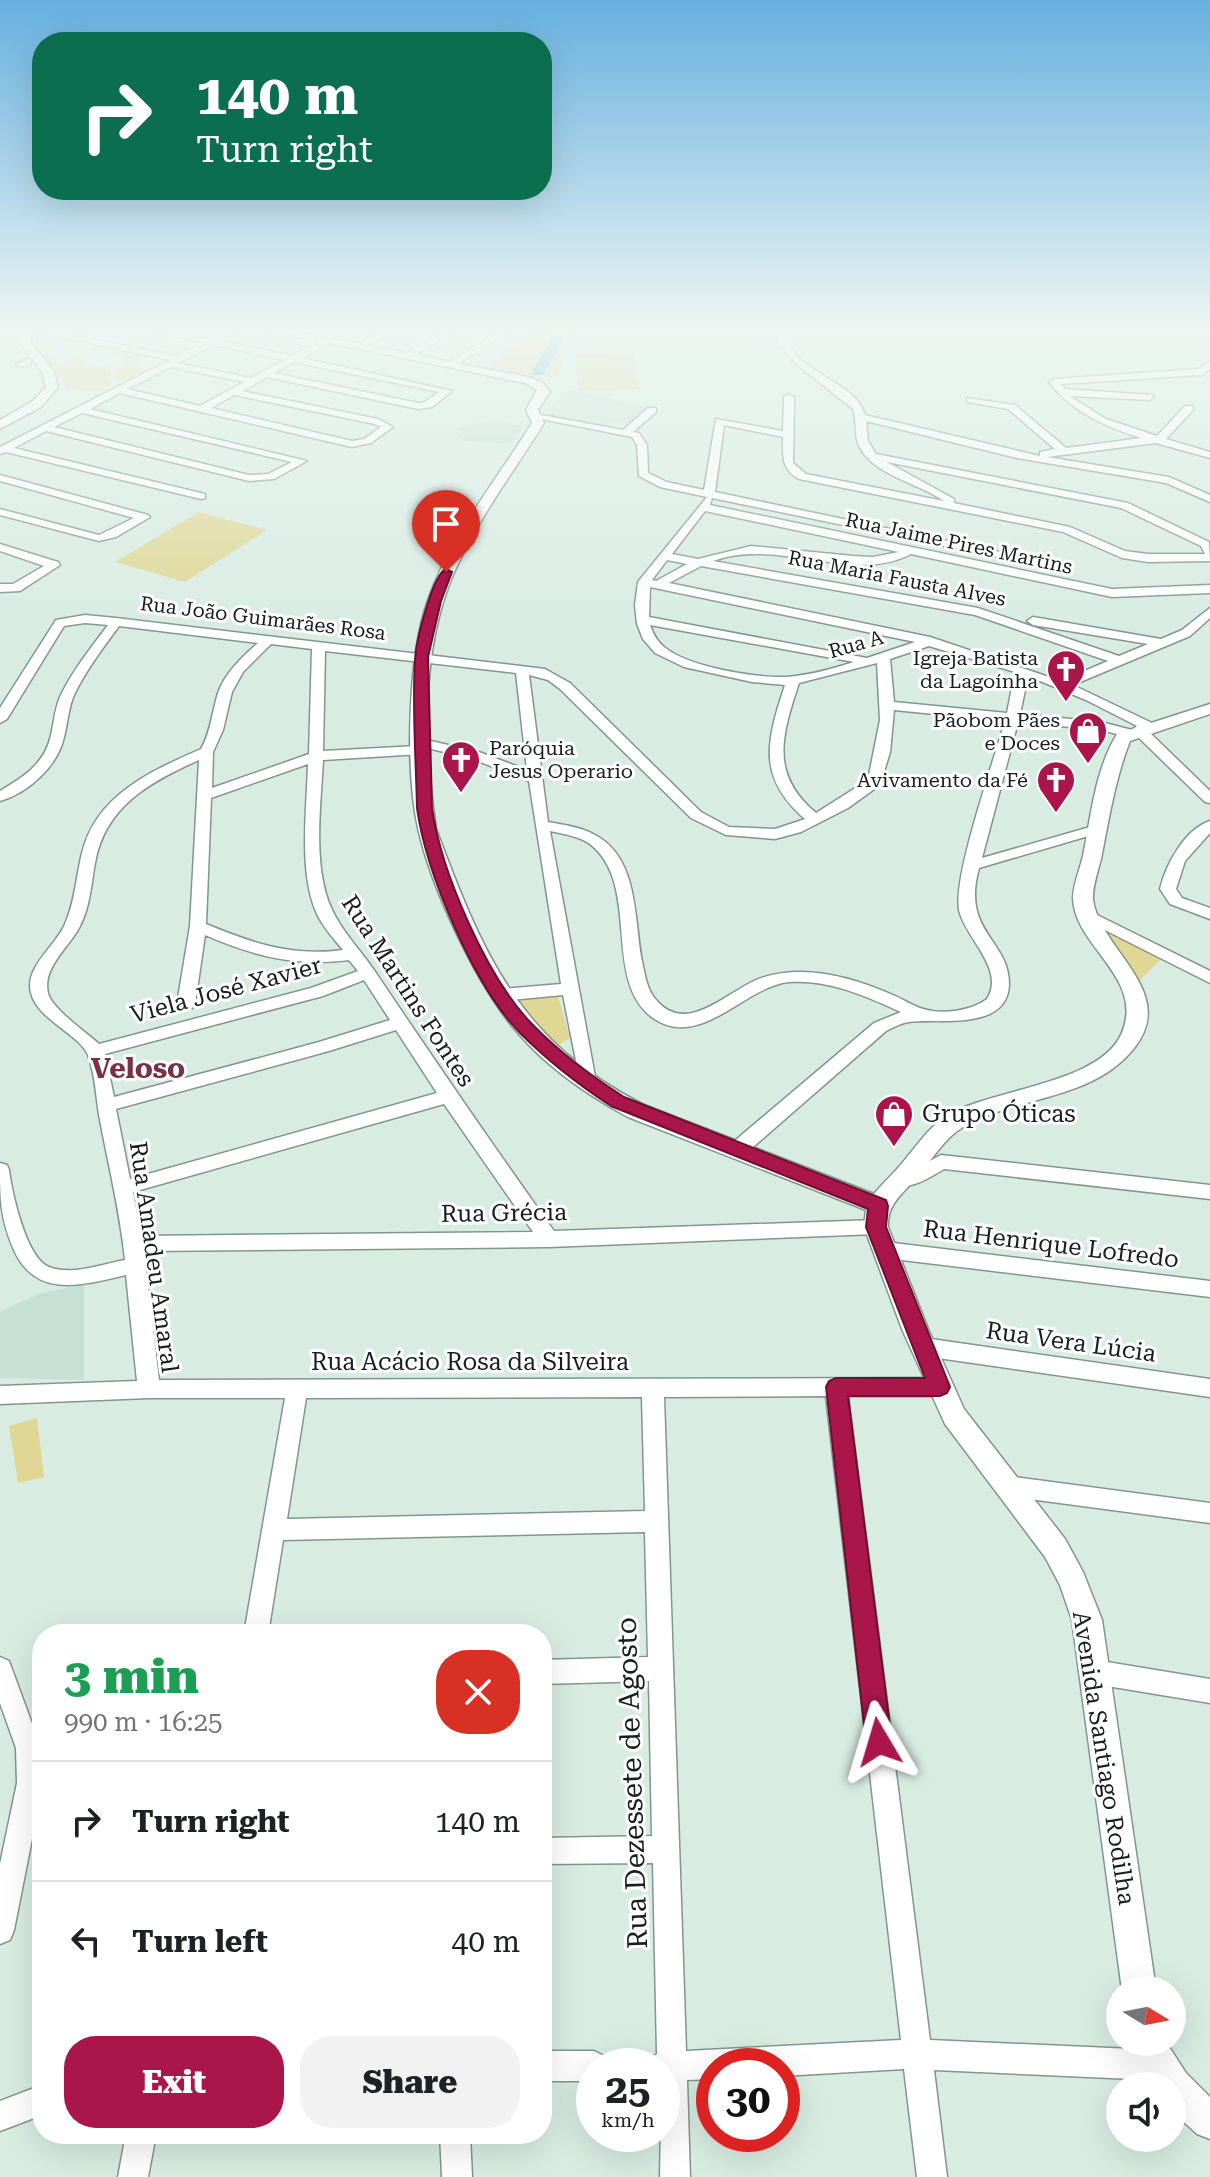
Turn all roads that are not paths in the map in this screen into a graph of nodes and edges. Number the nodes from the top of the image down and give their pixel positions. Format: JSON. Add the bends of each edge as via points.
{"nodes":[{"id":1,"x":859,"y":430,"type":"edge"},
{"id":2,"x":40,"y":431,"type":"edge"},
{"id":3,"x":56,"y":431,"type":"edge"},
{"id":4,"x":171,"y":431,"type":"edge"},
{"id":5,"x":294,"y":431,"type":"edge"},
{"id":6,"x":382,"y":431,"type":"edge"},
{"id":7,"x":533,"y":431,"type":"edge"},
{"id":8,"x":618,"y":431,"type":"edge"},
{"id":9,"x":719,"y":431,"type":"edge"},
{"id":10,"x":767,"y":431,"type":"edge"},
{"id":11,"x":788,"y":431,"type":"edge"},
{"id":12,"x":915,"y":431,"type":"edge"},
{"id":13,"x":1039,"y":431,"type":"edge"},
{"id":14,"x":1134,"y":431,"type":"edge"},
{"id":15,"x":1168,"y":431,"type":"edge"},
{"id":16,"x":627,"y":432,"type":"joint"},
{"id":17,"x":788,"y":435,"type":"junction"},
{"id":18,"x":1160,"y":439,"type":"junction"},
{"id":19,"x":3,"y":450,"type":"edge"},
{"id":20,"x":1064,"y":452,"type":"junction"},
{"id":21,"x":1210,"y":455,"type":"edge"},
{"id":22,"x":872,"y":456,"type":"junction"},
{"id":23,"x":1030,"y":458,"type":"junction"},
{"id":24,"x":913,"y":464,"type":"junction"},
{"id":25,"x":885,"y":465,"type":"junction"},
{"id":26,"x":0,"y":478,"type":"edge"},
{"id":27,"x":934,"y":491,"type":"junction"},
{"id":28,"x":711,"y":494,"type":"junction"},
{"id":29,"x":201,"y":496,"type":"dead end"},
{"id":30,"x":1210,"y":499,"type":"edge"},
{"id":31,"x":923,"y":501,"type":"junction"},
{"id":32,"x":702,"y":507,"type":"junction"},
{"id":33,"x":953,"y":507,"type":"junction"},
{"id":34,"x":0,"y":512,"type":"edge"},
{"id":35,"x":0,"y":547,"type":"edge"},
{"id":36,"x":985,"y":550,"type":"junction"},
{"id":37,"x":1209,"y":551,"type":"edge"},
{"id":38,"x":908,"y":552,"type":"junction"},
{"id":39,"x":664,"y":556,"type":"junction"},
{"id":40,"x":1027,"y":559,"type":"dead end"},
{"id":41,"x":701,"y":562,"type":"junction"},
{"id":42,"x":978,"y":565,"type":"junction"},
{"id":43,"x":651,"y":584,"type":"junction"},
{"id":44,"x":1210,"y":589,"type":"edge"},
{"id":45,"x":4,"y":590,"type":"edge"},
{"id":46,"x":1210,"y":612,"type":"edge"},
{"id":47,"x":1007,"y":619,"type":"junction"},
{"id":48,"x":644,"y":620,"type":"junction"},
{"id":49,"x":116,"y":622,"type":"junction"},
{"id":50,"x":269,"y":639,"type":"junction"},
{"id":51,"x":930,"y":641,"type":"junction"},
{"id":52,"x":319,"y":644,"type":"junction"},
{"id":53,"x":1165,"y":644,"type":"junction"},
{"id":54,"x":421,"y":657,"type":"junction"},
{"id":55,"x":883,"y":658,"type":"junction"},
{"id":56,"x":1117,"y":660,"type":"junction"},
{"id":57,"x":868,"y":661,"type":"junction"},
{"id":58,"x":522,"y":669,"type":"junction"},
{"id":59,"x":1022,"y":672,"type":"junction"},
{"id":60,"x":793,"y":680,"type":"junction"},
{"id":61,"x":1062,"y":685,"type":"junction"},
{"id":62,"x":887,"y":705,"type":"junction"},
{"id":63,"x":1210,"y":709,"type":"edge"},
{"id":64,"x":1013,"y":717,"type":"junction"},
{"id":65,"x":0,"y":719,"type":"edge"},
{"id":66,"x":1140,"y":731,"type":"junction"},
{"id":67,"x":422,"y":746,"type":"junction"},
{"id":68,"x":206,"y":752,"type":"junction"},
{"id":69,"x":316,"y":756,"type":"junction"},
{"id":70,"x":535,"y":778,"type":"junction"},
{"id":71,"x":206,"y":795,"type":"junction"},
{"id":72,"x":0,"y":797,"type":"edge"},
{"id":73,"x":1210,"y":799,"type":"edge"},
{"id":74,"x":815,"y":820,"type":"junction"},
{"id":75,"x":542,"y":825,"type":"junction"},
{"id":76,"x":1210,"y":825,"type":"edge"},
{"id":77,"x":1097,"y":829,"type":"junction"},
{"id":78,"x":970,"y":866,"type":"junction"},
{"id":79,"x":1085,"y":914,"type":"junction"},
{"id":80,"x":1210,"y":914,"type":"edge"},
{"id":81,"x":198,"y":926,"type":"junction"},
{"id":82,"x":352,"y":954,"type":"junction"},
{"id":83,"x":368,"y":973,"type":"junction"},
{"id":84,"x":1210,"y":978,"type":"edge"},
{"id":85,"x":569,"y":989,"type":"junction"},
{"id":86,"x":501,"y":995,"type":"junction"},
{"id":87,"x":186,"y":1004,"type":"dead end"},
{"id":88,"x":924,"y":1016,"type":"junction"},
{"id":89,"x":401,"y":1022,"type":"junction"},
{"id":90,"x":96,"y":1051,"type":"junction"},
{"id":91,"x":587,"y":1082,"type":"junction"},
{"id":92,"x":448,"y":1096,"type":"junction"},
{"id":93,"x":106,"y":1105,"type":"junction"},
{"id":94,"x":738,"y":1149,"type":"junction"},
{"id":95,"x":0,"y":1170,"type":"edge"},
{"id":96,"x":900,"y":1180,"type":"junction"},
{"id":97,"x":123,"y":1188,"type":"junction"},
{"id":98,"x":1210,"y":1192,"type":"edge"},
{"id":99,"x":1,"y":1199,"type":"edge"},
{"id":100,"x":880,"y":1228,"type":"junction"},
{"id":101,"x":549,"y":1239,"type":"junction"},
{"id":102,"x":134,"y":1255,"type":"junction"},
{"id":103,"x":1210,"y":1289,"type":"edge"},
{"id":104,"x":924,"y":1347,"type":"junction"},
{"id":105,"x":653,"y":1387,"type":"junction"},
{"id":106,"x":836,"y":1387,"type":"junction"},
{"id":107,"x":940,"y":1387,"type":"junction"},
{"id":108,"x":297,"y":1388,"type":"junction"},
{"id":109,"x":1210,"y":1388,"type":"edge"},
{"id":110,"x":149,"y":1389,"type":"junction"},
{"id":111,"x":0,"y":1395,"type":"edge"},
{"id":112,"x":1007,"y":1486,"type":"junction"},
{"id":113,"x":1210,"y":1513,"type":"edge"},
{"id":114,"x":657,"y":1521,"type":"junction"},
{"id":115,"x":274,"y":1530,"type":"junction"},
{"id":116,"x":258,"y":1624,"type":"edge"},
{"id":117,"x":0,"y":1669,"type":"edge"},
{"id":118,"x":661,"y":1669,"type":"junction"},
{"id":119,"x":552,"y":1672,"type":"edge"},
{"id":120,"x":1095,"y":1672,"type":"junction"},
{"id":121,"x":1210,"y":1691,"type":"edge"},
{"id":122,"x":666,"y":1849,"type":"junction"},
{"id":123,"x":552,"y":1851,"type":"edge"},
{"id":124,"x":0,"y":1930,"type":"edge"},
{"id":125,"x":1137,"y":1976,"type":"edge"},
{"id":126,"x":667,"y":2048,"type":"edge"},
{"id":127,"x":1106,"y":2053,"type":"edge"},
{"id":128,"x":916,"y":2054,"type":"junction"},
{"id":129,"x":1154,"y":2056,"type":"edge"},
{"id":130,"x":552,"y":2066,"type":"edge"},
{"id":131,"x":576,"y":2066,"type":"edge"},
{"id":132,"x":680,"y":2066,"type":"edge"},
{"id":133,"x":32,"y":2104,"type":"edge"},
{"id":134,"x":0,"y":2116,"type":"edge"},
{"id":135,"x":1210,"y":2121,"type":"edge"},
{"id":136,"x":139,"y":2144,"type":"edge"},
{"id":137,"x":455,"y":2144,"type":"edge"},
{"id":138,"x":673,"y":2152,"type":"edge"},
{"id":139,"x":133,"y":2177,"type":"edge"},
{"id":140,"x":457,"y":2177,"type":"edge"},
{"id":141,"x":675,"y":2177,"type":"edge"},
{"id":142,"x":932,"y":2177,"type":"edge"}],
"edges":[{"from":1,"to":22,"type":"street"},
{"from":2,"to":19,"type":"street"},
{"from":3,"to":4,"type":"street","via":[[249,478],[265,479],[302,461]]},
{"from":5,"to":6,"type":"street","via":[[361,443]]},
{"from":7,"to":54,"type":"main road","via":[[446,572]]},
{"from":8,"to":16,"type":"street"},
{"from":9,"to":28,"type":"street"},
{"from":10,"to":17,"type":"street"},
{"from":11,"to":17,"type":"street"},
{"from":12,"to":23,"type":"street"},
{"from":13,"to":20,"type":"street"},
{"from":14,"to":18,"type":"street"},
{"from":15,"to":18,"type":"street"},
{"from":16,"to":28,"type":"street","via":[[641,440],[646,478]]},
{"from":17,"to":31,"type":"street","via":[[788,463],[803,477]]},
{"from":18,"to":20,"type":"street"},
{"from":18,"to":21,"type":"street"},
{"from":19,"to":29,"type":"street"},
{"from":20,"to":23,"type":"street"},
{"from":22,"to":24,"type":"street"},
{"from":22,"to":25,"type":"street"},
{"from":23,"to":30,"type":"street","via":[[1169,480]]},
{"from":24,"to":25,"type":"street"},
{"from":24,"to":37,"type":"street","via":[[1124,505]]},
{"from":25,"to":27,"type":"street"},
{"from":26,"to":34,"type":"street","via":[[144,516],[112,535],[94,537]]},
{"from":27,"to":31,"type":"street","via":[[932,499]]},
{"from":27,"to":33,"type":"street"},
{"from":28,"to":32,"type":"street"},
{"from":28,"to":36,"type":"street"},
{"from":31,"to":33,"type":"street"},
{"from":32,"to":38,"type":"street","name":"Rua Jaime Pires Martins"},
{"from":32,"to":39,"type":"street"},
{"from":33,"to":37,"type":"street","via":[[1066,529],[1122,554]]},
{"from":35,"to":45,"type":"street","via":[[54,565]]},
{"from":36,"to":40,"type":"street"},
{"from":36,"to":42,"type":"street"},
{"from":38,"to":41,"type":"street","via":[[865,560],[750,549]]},
{"from":38,"to":42,"type":"street","name":"Rua Jaime Pires Martins"},
{"from":39,"to":41,"type":"street","name":"Rua Maria Fausta Alves"},
{"from":39,"to":43,"type":"street"},
{"from":41,"to":43,"type":"street"},
{"from":41,"to":47,"type":"street","name":"Rua Maria Fausta Alves"},
{"from":42,"to":44,"type":"street","name":"Rua Jaime Pires Martins","via":[[1112,593]]},
{"from":43,"to":48,"type":"street","via":[[642,598]]},
{"from":43,"to":51,"type":"street"},
{"from":46,"to":53,"type":"street"},
{"from":47,"to":53,"type":"street"},
{"from":47,"to":56,"type":"street","name":"Rua Maria Fausta Alves"},
{"from":48,"to":57,"type":"street"},
{"from":48,"to":60,"type":"street","name":"Rua A","via":[[654,647],[677,663]]},
{"from":49,"to":50,"type":"street","name":"Rua João Guimarães Rosa"},
{"from":49,"to":65,"type":"street","name":"Rua João Guimarães Rosa","via":[[60,623]]},
{"from":49,"to":72,"type":"street","via":[[61,712],[56,743],[43,768]]},
{"from":50,"to":52,"type":"street","name":"Rua João Guimarães Rosa"},
{"from":50,"to":68,"type":"street","via":[[225,690],[217,732]]},
{"from":51,"to":55,"type":"street","name":"Rua A"},
{"from":51,"to":59,"type":"street"},
{"from":52,"to":54,"type":"street","name":"Rua João Guimarães Rosa"},
{"from":52,"to":69,"type":"street","name":"Rua Martins Fontes"},
{"from":53,"to":56,"type":"street"},
{"from":54,"to":58,"type":"street","name":"Rua João Guimarães Rosa"},
{"from":54,"to":67,"type":"main road"},
{"from":55,"to":57,"type":"street","name":"Rua A"},
{"from":55,"to":62,"type":"street","name":"Rua João Guimarães Rosa"},
{"from":56,"to":61,"type":"street"},
{"from":57,"to":60,"type":"street","name":"Rua A"},
{"from":58,"to":70,"type":"street"},
{"from":58,"to":74,"type":"street","name":"Rua João Guimarães Rosa","via":[[565,686],[709,823],[726,831],[775,834]]},
{"from":59,"to":61,"type":"street"},
{"from":59,"to":64,"type":"street"},
{"from":60,"to":74,"type":"street","via":[[777,771],[788,795]]},
{"from":61,"to":66,"type":"street","via":[[1114,707]]},
{"from":62,"to":64,"type":"street"},
{"from":62,"to":74,"type":"street","name":"Rua João Guimarães Rosa","via":[[875,782]]},
{"from":63,"to":66,"type":"main road"},
{"from":64,"to":66,"type":"street"},
{"from":64,"to":78,"type":"street"},
{"from":66,"to":73,"type":"street"},
{"from":66,"to":77,"type":"main road","via":[[1123,738]]},
{"from":67,"to":69,"type":"street"},
{"from":67,"to":70,"type":"street","via":[[474,755]]},
{"from":67,"to":86,"type":"main road","via":[[427,829],[477,956]]},
{"from":68,"to":71,"type":"street"},
{"from":68,"to":90,"type":"street","via":[[124,796],[89,845],[74,922],[48,958],[39,983],[46,1006]]},
{"from":69,"to":71,"type":"street"},
{"from":69,"to":82,"type":"street","name":"Rua Martins Fontes","via":[[317,890],[325,915]]},
{"from":70,"to":75,"type":"street"},
{"from":71,"to":81,"type":"street"},
{"from":75,"to":85,"type":"street"},
{"from":75,"to":88,"type":"street","via":[[592,838],[618,865],[642,995],[661,1015],[695,1019],[773,980],[805,978],[848,985]]},
{"from":76,"to":80,"type":"street","via":[[1175,865],[1168,889],[1176,901]]},
{"from":77,"to":78,"type":"street"},
{"from":77,"to":79,"type":"main road","via":[[1083,898]]},
{"from":78,"to":88,"type":"street","via":[[966,905],[998,971],[1000,989],[992,1004],[970,1014]]},
{"from":79,"to":84,"type":"street"},
{"from":79,"to":96,"type":"main road","via":[[1137,1002],[1133,1032],[1124,1045],[1081,1079],[956,1120]]},
{"from":81,"to":82,"type":"street","via":[[288,958],[321,960]]},
{"from":81,"to":87,"type":"street"},
{"from":82,"to":83,"type":"street","name":"Rua Martins Fontes"},
{"from":83,"to":89,"type":"street","name":"Rua Martins Fontes"},
{"from":83,"to":90,"type":"street","name":"Viela José Xavier","via":[[317,992]]},
{"from":85,"to":86,"type":"street"},
{"from":85,"to":91,"type":"street"},
{"from":86,"to":91,"type":"main road","via":[[525,1028]]},
{"from":88,"to":94,"type":"street","via":[[903,1017],[880,1027]]},
{"from":89,"to":92,"type":"street","name":"Rua Martins Fontes"},
{"from":89,"to":93,"type":"street"},
{"from":90,"to":93,"type":"street","name":"Rua Amadeu Amaral"},
{"from":91,"to":94,"type":"main road","via":[[636,1111]]},
{"from":92,"to":97,"type":"street"},
{"from":92,"to":101,"type":"street","name":"Rua Martins Fontes"},
{"from":93,"to":97,"type":"street","name":"Rua Amadeu Amaral"},
{"from":94,"to":100,"type":"main road"},
{"from":95,"to":99,"type":"street"},
{"from":96,"to":98,"type":"street","via":[[941,1162]]},
{"from":96,"to":100,"type":"main road","via":[[889,1188]]},
{"from":97,"to":102,"type":"street","name":"Rua Amadeu Amaral"},
{"from":99,"to":102,"type":"street","name":"Rua Grécia","via":[[32,1266],[54,1277],[78,1276]]},
{"from":100,"to":101,"type":"street","name":"Rua Grécia"},
{"from":100,"to":103,"type":"street","name":"Rua Henrique Lofredo"},
{"from":100,"to":104,"type":"main road","name":"Avenida Santiago Rodilha"},
{"from":101,"to":102,"type":"street","name":"Rua Grécia"},
{"from":102,"to":110,"type":"street","name":"Rua Amadeu Amaral"},
{"from":104,"to":107,"type":"main road","name":"Avenida Santiago Rodilha"},
{"from":104,"to":109,"type":"street","name":"Rua Vera Lúcia"},
{"from":105,"to":106,"type":"street","name":"Rua Acácio Rosa da Silveira"},
{"from":105,"to":108,"type":"street","name":"Rua Acácio Rosa da Silveira"},
{"from":105,"to":114,"type":"street","name":"Rua Dezessete de Agosto"},
{"from":106,"to":107,"type":"street","name":"Rua Acácio Rosa da Silveira"},
{"from":106,"to":128,"type":"street"},
{"from":107,"to":112,"type":"main road","name":"Avenida Santiago Rodilha","via":[[962,1428]]},
{"from":108,"to":110,"type":"street","name":"Rua Acácio Rosa da Silveira"},
{"from":108,"to":115,"type":"street"},
{"from":110,"to":111,"type":"street","name":"Rua Acácio Rosa da Silveira"},
{"from":112,"to":113,"type":"street"},
{"from":112,"to":120,"type":"main road","name":"Avenida Santiago Rodilha","via":[[1055,1548],[1073,1581],[1087,1620]]},
{"from":114,"to":115,"type":"street"},
{"from":114,"to":118,"type":"street","name":"Rua Dezessete de Agosto"},
{"from":115,"to":116,"type":"street"},
{"from":117,"to":124,"type":"street","via":[[29,1748],[30,1783]]},
{"from":118,"to":119,"type":"street"},
{"from":118,"to":122,"type":"street","name":"Rua Dezessete de Agosto"},
{"from":120,"to":121,"type":"street"},
{"from":120,"to":125,"type":"main road","name":"Avenida Santiago Rodilha"},
{"from":122,"to":123,"type":"street"},
{"from":122,"to":126,"type":"street","name":"Rua Dezessete de Agosto"},
{"from":127,"to":128,"type":"street"},
{"from":128,"to":132,"type":"street"},
{"from":128,"to":142,"type":"street"},
{"from":129,"to":135,"type":"main road","via":[[1181,2096]]},
{"from":130,"to":131,"type":"street"},
{"from":133,"to":134,"type":"street"},
{"from":136,"to":139,"type":"street"},
{"from":137,"to":140,"type":"street"},
{"from":138,"to":141,"type":"street","name":"Rua Dezessete de Agosto"}]}
